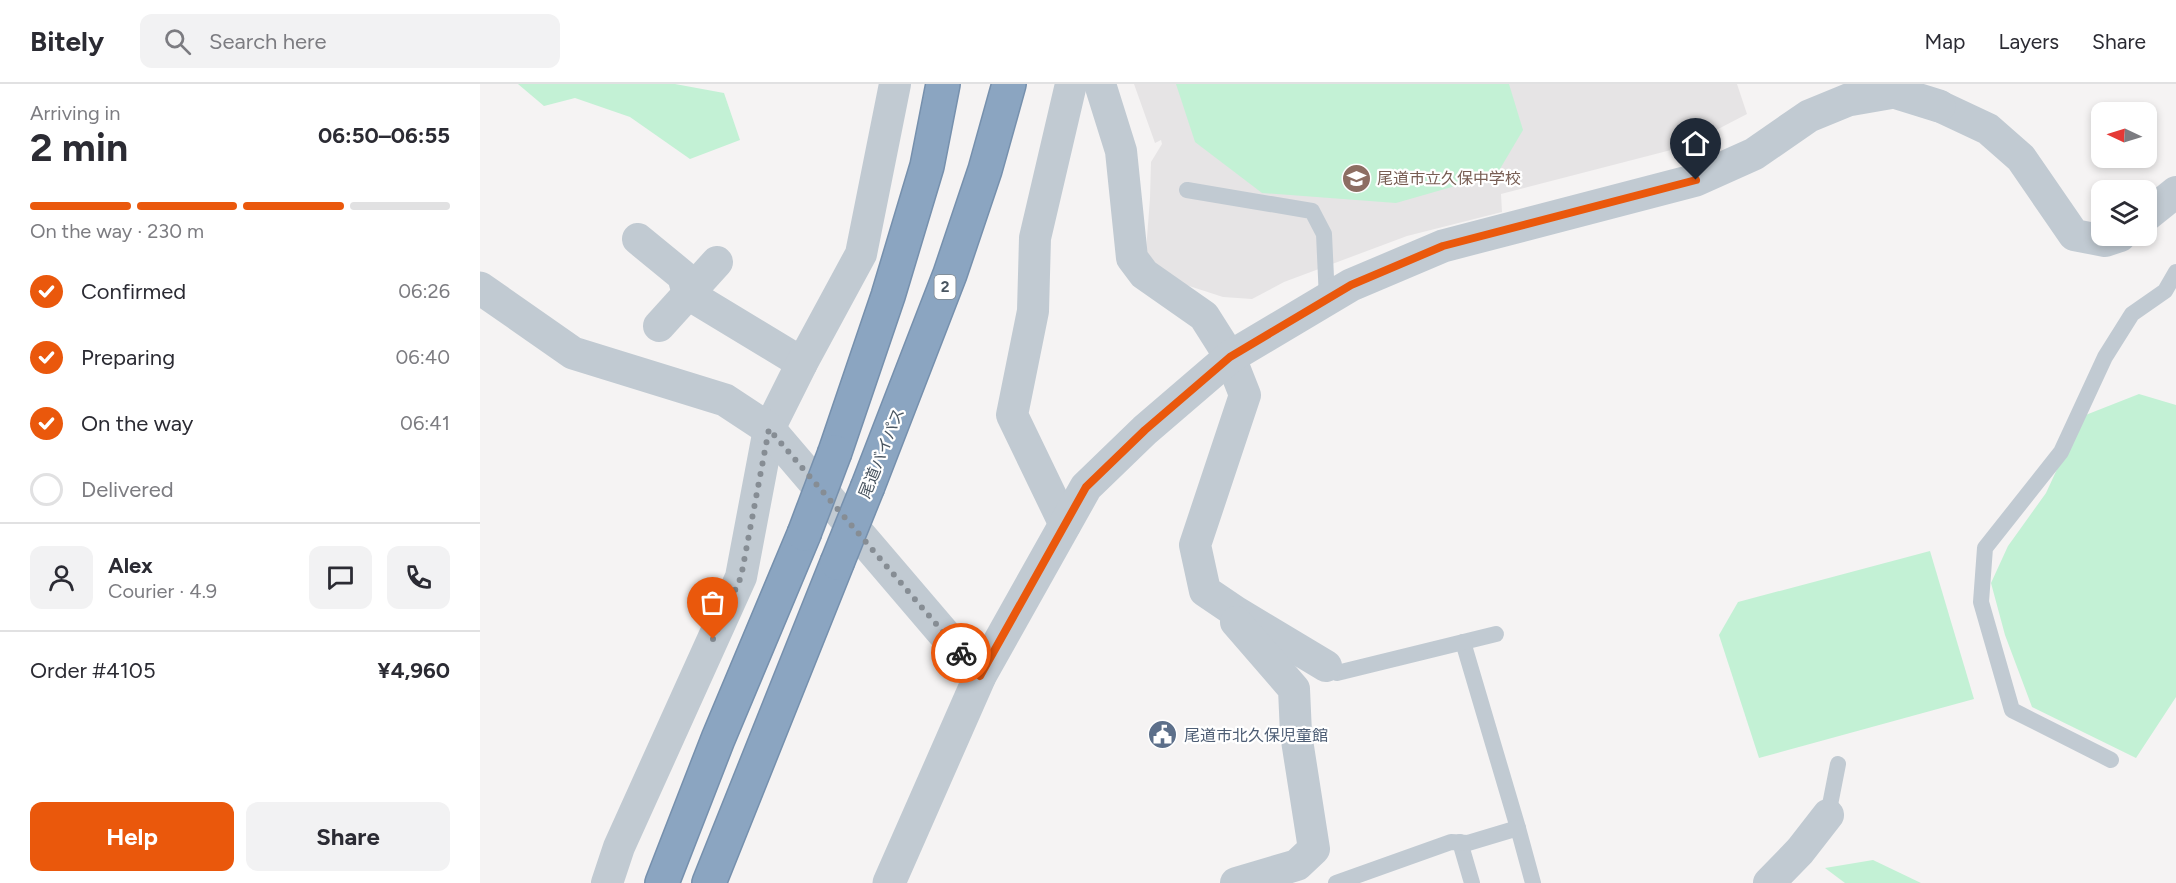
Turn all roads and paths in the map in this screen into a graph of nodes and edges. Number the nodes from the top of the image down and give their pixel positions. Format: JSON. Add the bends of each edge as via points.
{"nodes":[{"id":1,"x":895,"y":84,"type":"edge"},
{"id":2,"x":943,"y":84,"type":"edge"},
{"id":3,"x":1009,"y":84,"type":"edge"},
{"id":4,"x":1071,"y":84,"type":"edge"},
{"id":5,"x":1100,"y":84,"type":"edge"},
{"id":6,"x":1939,"y":106,"type":"joint"},
{"id":7,"x":1187,"y":190,"type":"dead end"},
{"id":8,"x":2176,"y":192,"type":"edge"},
{"id":9,"x":2157,"y":207,"type":"edge"},
{"id":10,"x":2091,"y":238,"type":"edge"},
{"id":11,"x":638,"y":239,"type":"dead end"},
{"id":12,"x":717,"y":262,"type":"dead end"},
{"id":13,"x":2176,"y":272,"type":"edge"},
{"id":14,"x":480,"y":288,"type":"edge"},
{"id":15,"x":688,"y":294,"type":"junction"},
{"id":16,"x":1328,"y":299,"type":"junction"},
{"id":17,"x":659,"y":326,"type":"dead end"},
{"id":18,"x":1230,"y":357,"type":"junction"},
{"id":19,"x":802,"y":363,"type":"junction"},
{"id":20,"x":769,"y":429,"type":"junction"},
{"id":21,"x":1065,"y":525,"type":"junction"},
{"id":22,"x":1236,"y":612,"type":"junction"},
{"id":23,"x":1496,"y":634,"type":"dead end"},
{"id":24,"x":1463,"y":642,"type":"junction"},
{"id":25,"x":1326,"y":666,"type":"joint"},
{"id":26,"x":980,"y":676,"type":"junction"},
{"id":27,"x":2111,"y":760,"type":"dead end"},
{"id":28,"x":1838,"y":764,"type":"dead end"},
{"id":29,"x":1828,"y":815,"type":"joint"},
{"id":30,"x":1518,"y":828,"type":"junction"},
{"id":31,"x":1460,"y":842,"type":"junction"},
{"id":32,"x":1360,"y":879,"type":"edge"},
{"id":33,"x":1255,"y":880,"type":"edge"},
{"id":34,"x":607,"y":883,"type":"edge"},
{"id":35,"x":662,"y":883,"type":"edge"},
{"id":36,"x":709,"y":883,"type":"edge"},
{"id":37,"x":889,"y":883,"type":"edge"},
{"id":38,"x":1336,"y":883,"type":"edge"},
{"id":39,"x":1472,"y":883,"type":"edge"},
{"id":40,"x":1533,"y":883,"type":"edge"},
{"id":41,"x":1769,"y":883,"type":"edge"}],
"edges":[{"from":1,"to":19,"type":"street","via":[[861,254]]},
{"from":2,"to":35,"type":"highway","bridge":true,"via":[[927,166],[835,452]]},
{"from":3,"to":36,"type":"highway","name":"尾道バイパス","number":"2","bridge":true,"via":[[950,274]]},
{"from":4,"to":21,"type":"street","via":[[1035,238],[1033,311],[1012,415]]},
{"from":5,"to":18,"type":"street","via":[[1121,151],[1132,258],[1144,274],[1204,316]]},
{"from":6,"to":10,"type":"street","via":[[1988,129],[2022,158],[2074,235]]},
{"from":6,"to":16,"type":"street","via":[[1894,92],[1848,100],[1809,116],[1754,154],[1696,180],[1443,246],[1351,285]]},
{"from":7,"to":16,"type":"lane","via":[[1312,211],[1324,234]]},
{"from":8,"to":9,"type":"street"},
{"from":11,"to":15,"type":"street","via":[[683,276]]},
{"from":12,"to":15,"type":"street"},
{"from":13,"to":27,"type":"lane","via":[[2164,291],[2132,314],[2105,357],[2061,452],[1984,548],[1981,602],[2012,710]]},
{"from":14,"to":20,"type":"street","via":[[573,353],[725,400]]},
{"from":15,"to":17,"type":"street"},
{"from":15,"to":19,"type":"street"},
{"from":16,"to":18,"type":"street"},
{"from":18,"to":21,"type":"street","via":[[1086,487]]},
{"from":18,"to":22,"type":"street","via":[[1245,395],[1195,545],[1205,591]]},
{"from":19,"to":20,"type":"street"},
{"from":20,"to":26,"type":"street"},
{"from":20,"to":34,"type":"street","via":[[741,577],[619,846]]},
{"from":21,"to":26,"type":"street"},
{"from":22,"to":25,"type":"street"},
{"from":22,"to":33,"type":"street","via":[[1236,624],[1294,689],[1296,734],[1314,849],[1297,864]]},
{"from":23,"to":24,"type":"lane"},
{"from":24,"to":25,"type":"lane","via":[[1337,673]]},
{"from":24,"to":30,"type":"lane"},
{"from":26,"to":37,"type":"street"},
{"from":28,"to":29,"type":"lane"},
{"from":29,"to":41,"type":"street"},
{"from":30,"to":31,"type":"lane"},
{"from":30,"to":40,"type":"lane"},
{"from":31,"to":32,"type":"lane","via":[[1451,842]]},
{"from":31,"to":39,"type":"lane"},
{"from":32,"to":38,"type":"lane"}]}
